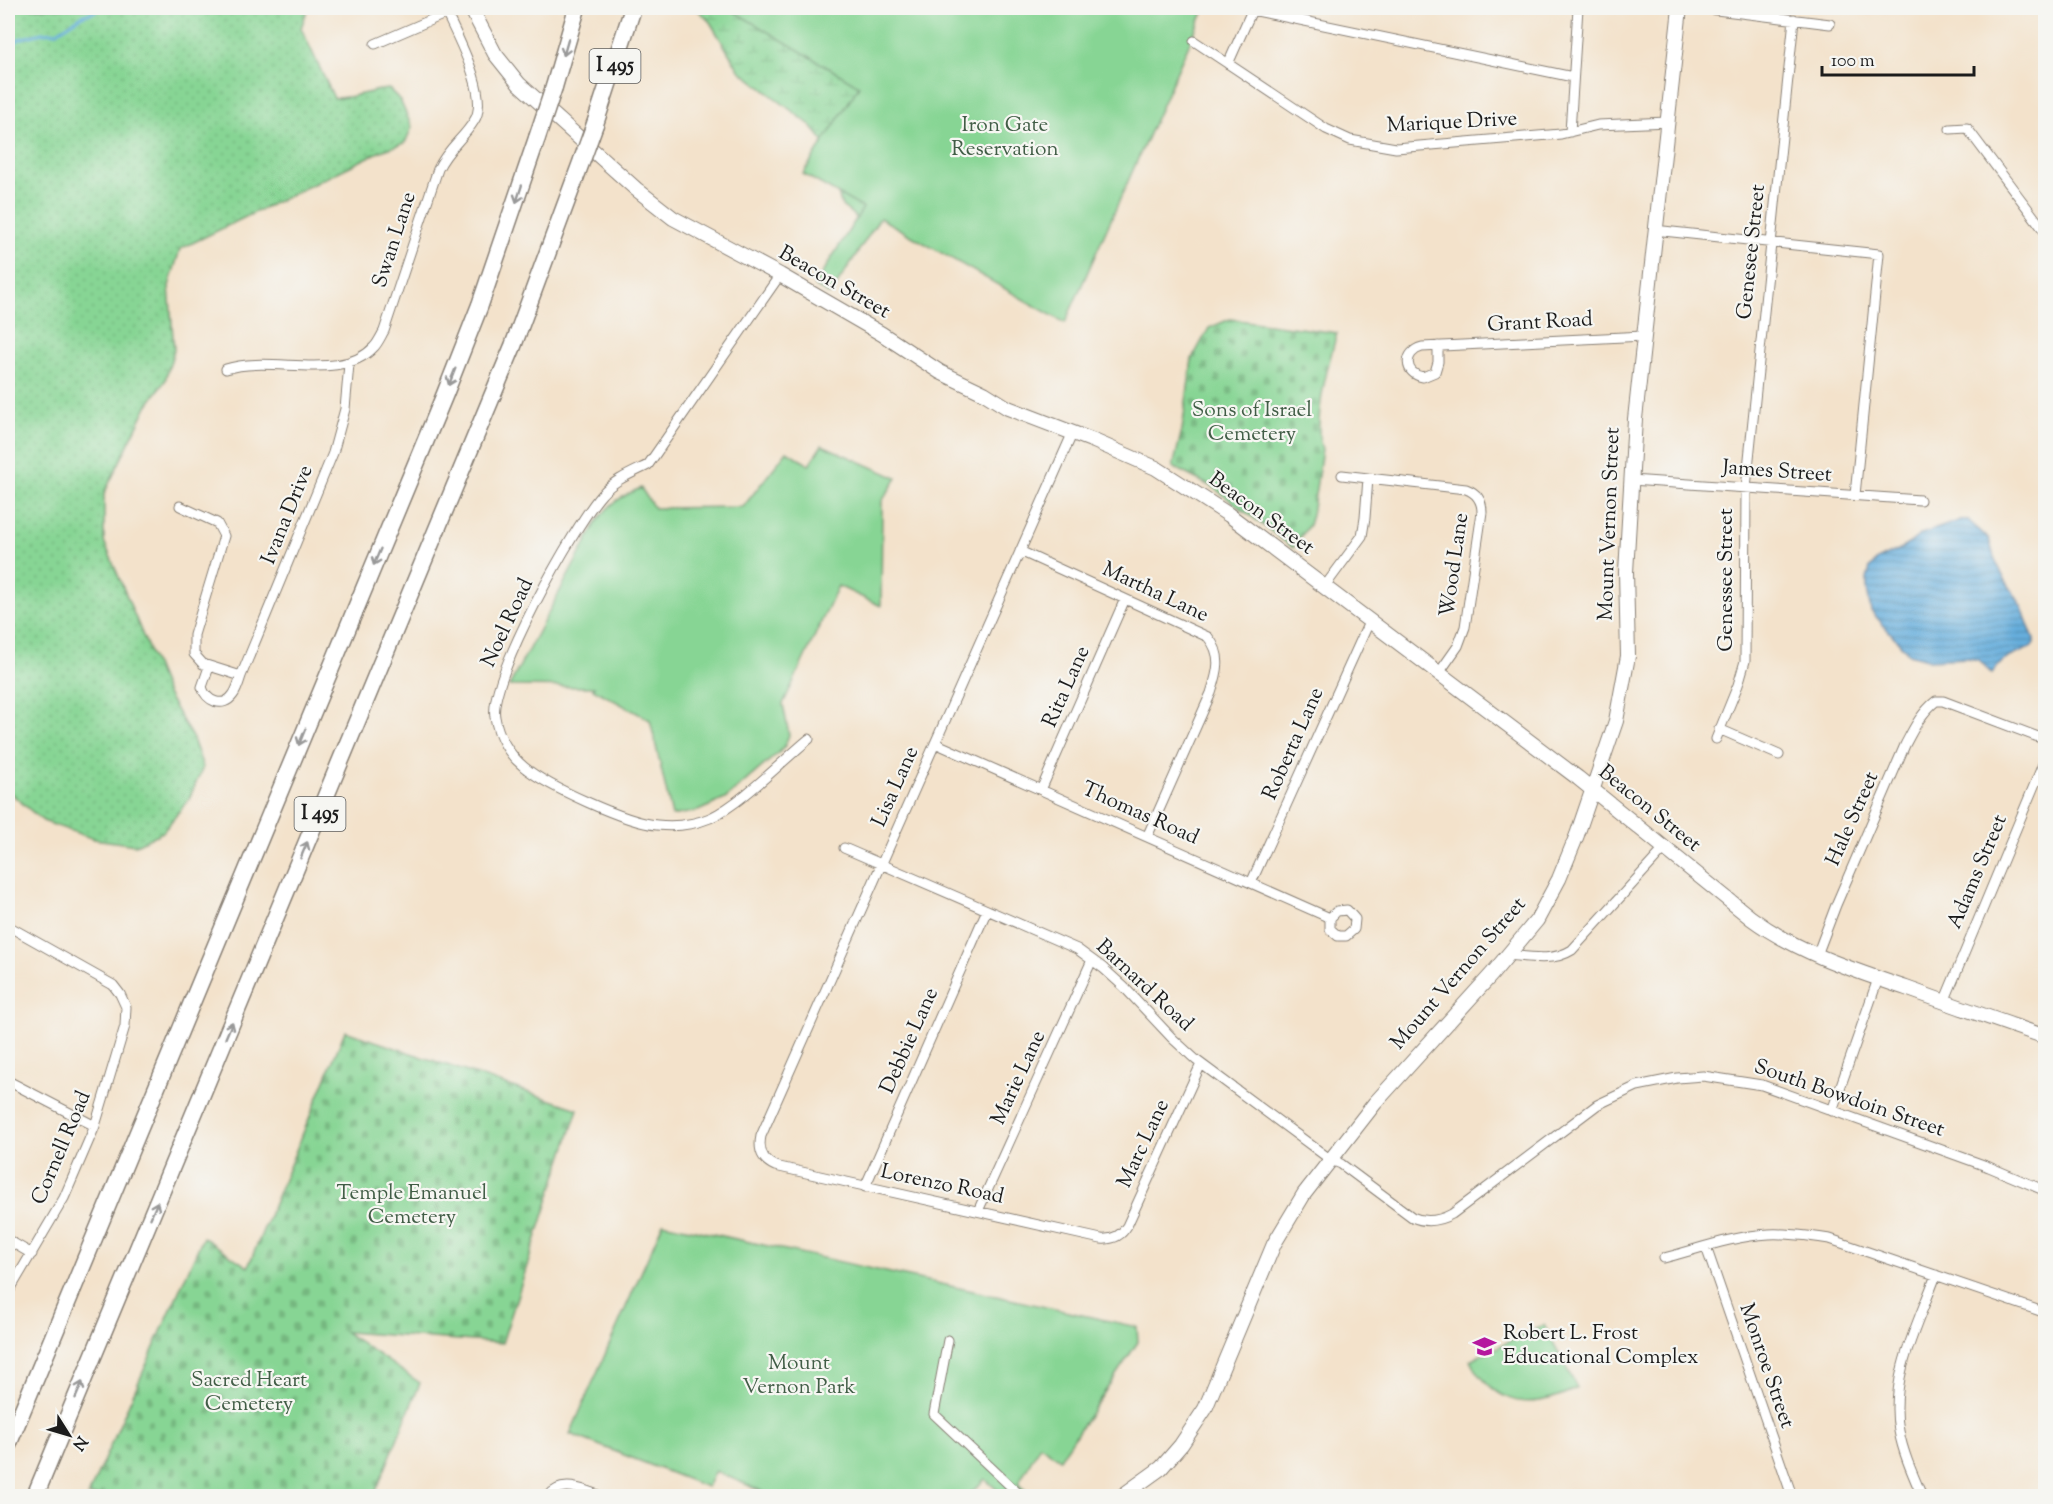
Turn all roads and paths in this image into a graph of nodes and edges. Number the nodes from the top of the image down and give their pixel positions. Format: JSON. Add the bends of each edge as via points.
{"nodes":[{"id":1,"x":471,"y":8,"type":"edge"},
{"id":2,"x":577,"y":8,"type":"edge"},
{"id":3,"x":633,"y":8,"type":"edge"},
{"id":4,"x":1578,"y":8,"type":"edge"},
{"id":5,"x":1680,"y":8,"type":"edge"},
{"id":6,"x":1700,"y":8,"type":"edge"},
{"id":7,"x":1253,"y":9,"type":"edge"},
{"id":8,"x":446,"y":10,"type":"edge"},
{"id":9,"x":1794,"y":19,"type":"junction"},
{"id":10,"x":1830,"y":24,"type":"dead end"},
{"id":11,"x":1194,"y":41,"type":"dead end"},
{"id":12,"x":375,"y":44,"type":"dead end"},
{"id":13,"x":1228,"y":64,"type":"junction"},
{"id":14,"x":1573,"y":77,"type":"junction"},
{"id":15,"x":1668,"y":122,"type":"junction"},
{"id":16,"x":1950,"y":129,"type":"dead end"},
{"id":17,"x":1570,"y":132,"type":"junction"},
{"id":18,"x":1654,"y":230,"type":"junction"},
{"id":19,"x":2046,"y":233,"type":"edge"},
{"id":20,"x":1771,"y":243,"type":"junction"},
{"id":21,"x":780,"y":275,"type":"junction"},
{"id":22,"x":1644,"y":336,"type":"junction"},
{"id":23,"x":1438,"y":346,"type":"dead end"},
{"id":24,"x":349,"y":364,"type":"junction"},
{"id":25,"x":226,"y":369,"type":"dead end"},
{"id":26,"x":1072,"y":432,"type":"junction"},
{"id":27,"x":1342,"y":475,"type":"dead end"},
{"id":28,"x":1368,"y":478,"type":"junction"},
{"id":29,"x":1631,"y":480,"type":"junction"},
{"id":30,"x":1746,"y":488,"type":"junction"},
{"id":31,"x":1855,"y":495,"type":"junction"},
{"id":32,"x":1920,"y":500,"type":"dead end"},
{"id":33,"x":180,"y":506,"type":"dead end"},
{"id":34,"x":1020,"y":551,"type":"junction"},
{"id":35,"x":1324,"y":586,"type":"junction"},
{"id":36,"x":1125,"y":599,"type":"junction"},
{"id":37,"x":1370,"y":620,"type":"junction"},
{"id":38,"x":209,"y":667,"type":"junction"},
{"id":39,"x":1439,"y":673,"type":"junction"},
{"id":40,"x":241,"y":676,"type":"junction"},
{"id":41,"x":1719,"y":729,"type":"junction"},
{"id":42,"x":810,"y":739,"type":"dead end"},
{"id":43,"x":1716,"y":739,"type":"dead end"},
{"id":44,"x":2046,"y":740,"type":"edge"},
{"id":45,"x":935,"y":743,"type":"junction"},
{"id":46,"x":1779,"y":755,"type":"dead end"},
{"id":47,"x":2046,"y":757,"type":"edge"},
{"id":48,"x":1041,"y":790,"type":"junction"},
{"id":49,"x":1593,"y":790,"type":"junction"},
{"id":50,"x":1147,"y":837,"type":"junction"},
{"id":51,"x":844,"y":848,"type":"dead end"},
{"id":52,"x":1665,"y":848,"type":"junction"},
{"id":53,"x":882,"y":864,"type":"junction"},
{"id":54,"x":1251,"y":883,"type":"junction"},
{"id":55,"x":987,"y":910,"type":"junction"},
{"id":56,"x":1330,"y":918,"type":"dead end"},
{"id":57,"x":8,"y":926,"type":"edge"},
{"id":58,"x":1508,"y":955,"type":"junction"},
{"id":59,"x":1818,"y":955,"type":"junction"},
{"id":60,"x":1092,"y":960,"type":"junction"},
{"id":61,"x":1878,"y":979,"type":"junction"},
{"id":62,"x":1944,"y":1002,"type":"junction"},
{"id":63,"x":2046,"y":1037,"type":"edge"},
{"id":64,"x":1201,"y":1064,"type":"junction"},
{"id":65,"x":8,"y":1081,"type":"edge"},
{"id":66,"x":1832,"y":1110,"type":"junction"},
{"id":67,"x":95,"y":1126,"type":"junction"},
{"id":68,"x":762,"y":1156,"type":"joint"},
{"id":69,"x":1331,"y":1160,"type":"junction"},
{"id":70,"x":865,"y":1186,"type":"junction"},
{"id":71,"x":2046,"y":1191,"type":"edge"},
{"id":72,"x":978,"y":1211,"type":"junction"},
{"id":73,"x":1425,"y":1221,"type":"joint"},
{"id":74,"x":1117,"y":1237,"type":"joint"},
{"id":75,"x":8,"y":1240,"type":"edge"},
{"id":76,"x":1706,"y":1247,"type":"junction"},
{"id":77,"x":32,"y":1254,"type":"junction"},
{"id":78,"x":1664,"y":1258,"type":"dead end"},
{"id":79,"x":1936,"y":1275,"type":"junction"},
{"id":80,"x":8,"y":1293,"type":"edge"},
{"id":81,"x":2046,"y":1313,"type":"edge"},
{"id":82,"x":948,"y":1340,"type":"dead end"},
{"id":83,"x":8,"y":1445,"type":"edge"},
{"id":84,"x":35,"y":1497,"type":"edge"},
{"id":85,"x":549,"y":1497,"type":"edge"},
{"id":86,"x":600,"y":1497,"type":"edge"},
{"id":87,"x":1021,"y":1497,"type":"edge"},
{"id":88,"x":1122,"y":1497,"type":"edge"},
{"id":89,"x":1791,"y":1497,"type":"edge"},
{"id":90,"x":1922,"y":1497,"type":"edge"}],
"edges":[{"from":1,"to":21,"type":"main road","name":"Beacon Street","via":[[495,54],[519,84],[636,189],[673,218]]},
{"from":2,"to":83,"type":"highway","number":"I 495","one_way":true,"bridge":true,"via":[[537,138],[449,384]]},
{"from":84,"to":3,"type":"highway","number":"I 495","one_way":true,"bridge":true,"via":[[513,346]]},
{"from":4,"to":14,"type":"street"},
{"from":5,"to":15,"type":"main road","name":"Mount Vernon Street"},
{"from":6,"to":9,"type":"street"},
{"from":7,"to":13,"type":"street"},
{"from":7,"to":14,"type":"street"},
{"from":8,"to":12,"type":"street"},
{"from":8,"to":24,"type":"street","name":"Swan Lane","via":[[477,87],[476,120],[445,154],[438,169],[384,331],[374,347]]},
{"from":9,"to":10,"type":"street"},
{"from":9,"to":20,"type":"street","name":"Genesee Street"},
{"from":11,"to":13,"type":"street","name":"Marique Drive"},
{"from":13,"to":17,"type":"street","name":"Marique Drive","via":[[1326,129],[1370,145],[1396,148]]},
{"from":14,"to":17,"type":"street"},
{"from":15,"to":17,"type":"street","name":"Marique Drive","via":[[1598,125]]},
{"from":15,"to":18,"type":"main road","name":"Mount Vernon Street"},
{"from":16,"to":19,"type":"street","via":[[1967,129]]},
{"from":18,"to":20,"type":"street"},
{"from":18,"to":22,"type":"main road","name":"Mount Vernon Street"},
{"from":20,"to":30,"type":"street","name":"Genesee Street"},
{"from":20,"to":31,"type":"street","via":[[1879,255]]},
{"from":21,"to":26,"type":"main road","name":"Beacon Street","via":[[940,372],[1008,408]]},
{"from":21,"to":42,"type":"street","name":"Noel Road","via":[[648,465],[603,493],[580,523],[512,650],[494,714],[509,751],[524,767],[597,806],[655,825],[683,826],[710,818],[738,801]]},
{"from":22,"to":23,"type":"street","name":"Grant Road"},
{"from":22,"to":29,"type":"main road","name":"Mount Vernon Street"},
{"from":24,"to":25,"type":"street","via":[[243,364]]},
{"from":24,"to":40,"type":"street","name":"Ivana Drive","via":[[345,409],[333,453]]},
{"from":26,"to":34,"type":"street","name":"Lisa Lane"},
{"from":26,"to":35,"type":"main road","name":"Beacon Street","via":[[1156,468],[1229,514]]},
{"from":27,"to":28,"type":"street","name":"Wood Lane"},
{"from":28,"to":35,"type":"street","via":[[1362,536]]},
{"from":28,"to":39,"type":"street","name":"Wood Lane","via":[[1466,489],[1480,501],[1482,512],[1465,627],[1458,646]]},
{"from":29,"to":30,"type":"street","name":"James Street"},
{"from":29,"to":49,"type":"main road","name":"Mount Vernon Street","via":[[1626,580],[1628,656],[1616,721]]},
{"from":30,"to":31,"type":"street","name":"James Street"},
{"from":30,"to":41,"type":"street","name":"Genessee Street","via":[[1745,661]]},
{"from":31,"to":32,"type":"street","name":"James Street"},
{"from":33,"to":38,"type":"street","via":[[218,524],[224,536],[193,642],[197,659]]},
{"from":34,"to":36,"type":"street","name":"Martha Lane"},
{"from":34,"to":45,"type":"street","name":"Lisa Lane"},
{"from":35,"to":37,"type":"main road","name":"Beacon Street"},
{"from":36,"to":48,"type":"street","name":"Rita Lane"},
{"from":36,"to":50,"type":"street","name":"Martha Lane","via":[[1208,637],[1218,652],[1212,693]]},
{"from":37,"to":39,"type":"main road","name":"Beacon Street"},
{"from":37,"to":54,"type":"street","name":"Roberta Lane"},
{"from":38,"to":40,"type":"street"},
{"from":38,"to":40,"type":"street","name":"Ivana Drive","via":[[203,690],[215,702],[232,697]]},
{"from":39,"to":49,"type":"main road","name":"Beacon Street"},
{"from":41,"to":43,"type":"street","name":"Genessee Street"},
{"from":41,"to":46,"type":"street"},
{"from":44,"to":59,"type":"street","name":"Hale Street","via":[[1936,700],[1916,722],[1905,745]]},
{"from":45,"to":48,"type":"street","name":"Thomas Road"},
{"from":45,"to":53,"type":"street","name":"Lisa Lane"},
{"from":47,"to":62,"type":"street","name":"Adams Street"},
{"from":48,"to":50,"type":"street","name":"Thomas Road"},
{"from":49,"to":52,"type":"main road","name":"Beacon Street"},
{"from":49,"to":58,"type":"main road","name":"Mount Vernon Street","via":[[1549,899]]},
{"from":50,"to":54,"type":"street","name":"Thomas Road"},
{"from":51,"to":53,"type":"street","name":"Barnard Road"},
{"from":52,"to":58,"type":"street","via":[[1562,957]]},
{"from":52,"to":59,"type":"main road","name":"Beacon Street","via":[[1765,928]]},
{"from":53,"to":55,"type":"street","name":"Barnard Road"},
{"from":53,"to":68,"type":"street","name":"Lisa Lane","via":[[761,1136]]},
{"from":54,"to":56,"type":"street","name":"Thomas Road"},
{"from":55,"to":60,"type":"street","name":"Barnard Road","via":[[1077,949]]},
{"from":55,"to":70,"type":"street","name":"Debbie Lane"},
{"from":57,"to":67,"type":"street","name":"Cornell Road","via":[[113,985],[126,1007],[122,1039]]},
{"from":58,"to":69,"type":"main road","name":"Mount Vernon Street","via":[[1376,1103]]},
{"from":59,"to":61,"type":"main road","name":"Beacon Street"},
{"from":60,"to":64,"type":"street","name":"Barnard Road"},
{"from":60,"to":72,"type":"street","name":"Marie Lane"},
{"from":61,"to":62,"type":"main road","name":"Beacon Street"},
{"from":61,"to":66,"type":"street"},
{"from":62,"to":63,"type":"main road","name":"Beacon Street"},
{"from":64,"to":69,"type":"street","name":"Barnard Road"},
{"from":64,"to":74,"type":"street","name":"Marc Lane","via":[[1127,1226]]},
{"from":65,"to":67,"type":"street"},
{"from":66,"to":71,"type":"street","name":"South Bowdoin Street"},
{"from":66,"to":73,"type":"street","name":"South Bowdoin Street","via":[[1762,1085],[1730,1079],[1703,1076],[1637,1086],[1596,1105],[1452,1214]]},
{"from":67,"to":77,"type":"street","name":"Cornell Road","via":[[64,1197]]},
{"from":68,"to":70,"type":"street","name":"Lorenzo Road","via":[[775,1167]]},
{"from":69,"to":73,"type":"street","name":"Barnard Road","via":[[1412,1217]]},
{"from":69,"to":88,"type":"main road","name":"Mount Vernon Street","via":[[1304,1194],[1274,1244],[1205,1409],[1161,1468]]},
{"from":70,"to":72,"type":"street","name":"Lorenzo Road"},
{"from":72,"to":74,"type":"street","name":"Lorenzo Road","via":[[1101,1239]]},
{"from":75,"to":77,"type":"street"},
{"from":76,"to":78,"type":"street"},
{"from":76,"to":79,"type":"street","via":[[1768,1234],[1794,1234],[1830,1239]]},
{"from":76,"to":89,"type":"street","name":"Monroe Street"},
{"from":77,"to":80,"type":"street","name":"Cornell Road"},
{"from":79,"to":81,"type":"street"},
{"from":79,"to":90,"type":"street","via":[[1901,1369],[1897,1401],[1899,1431]]},
{"from":82,"to":87,"type":"street","via":[[934,1414]]},
{"from":85,"to":86,"type":"street","via":[[563,1487]]}]}
